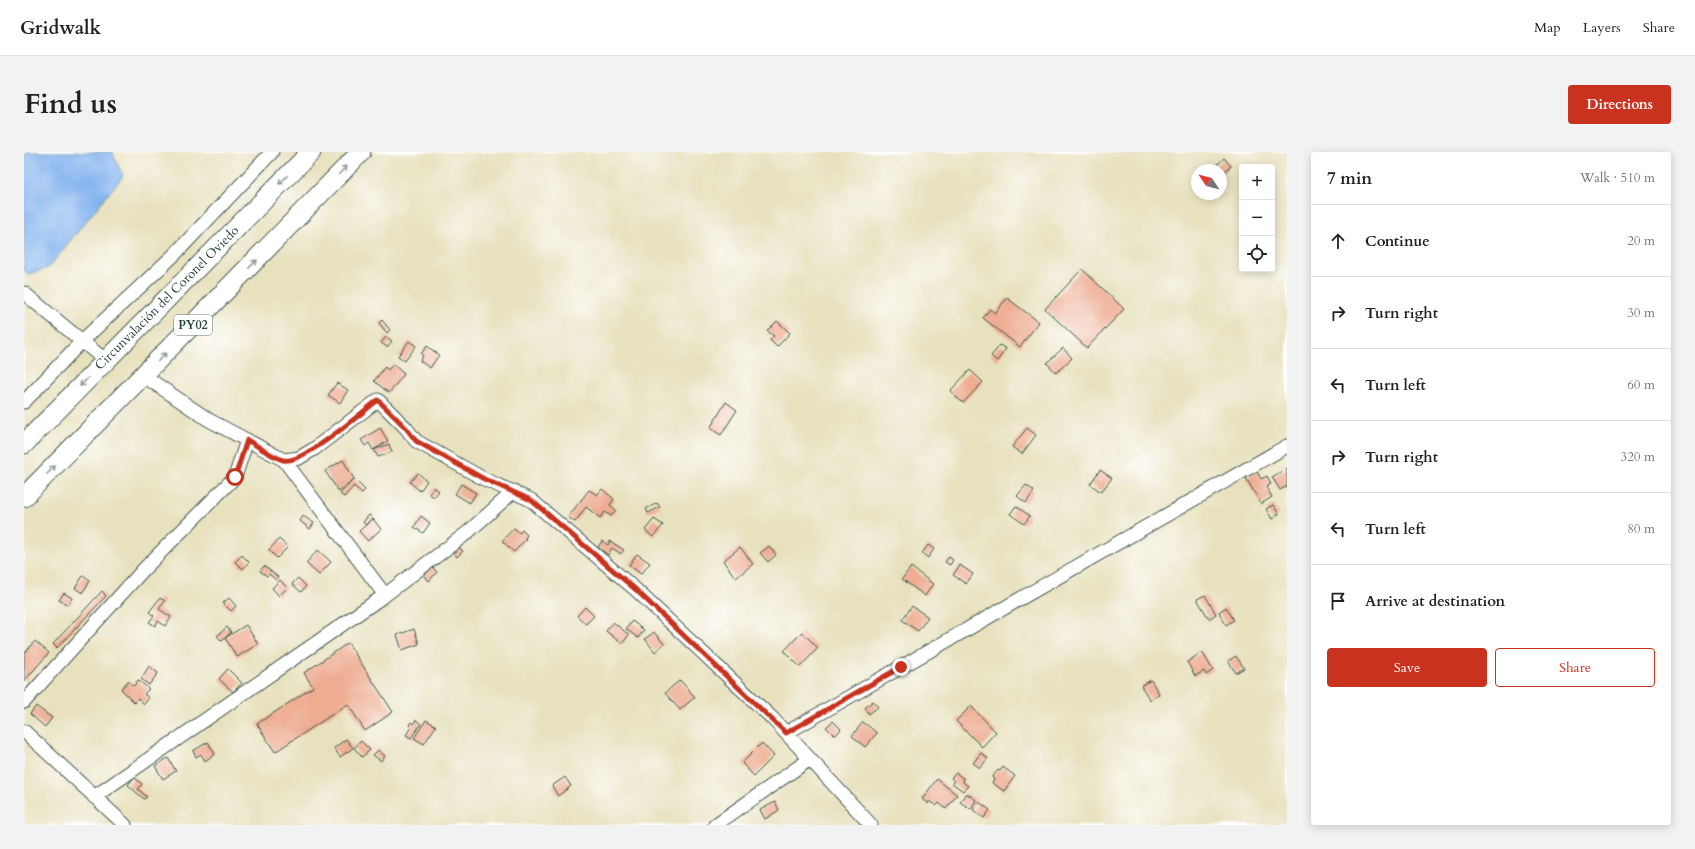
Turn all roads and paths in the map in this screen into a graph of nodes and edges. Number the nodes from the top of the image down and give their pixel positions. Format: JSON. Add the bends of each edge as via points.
{"nodes":[{"id":1,"x":272,"y":152,"type":"edge"},
{"id":2,"x":311,"y":152,"type":"edge"},
{"id":3,"x":361,"y":152,"type":"edge"},
{"id":4,"x":24,"y":293,"type":"edge"},
{"id":5,"x":82,"y":341,"type":"junction"},
{"id":6,"x":106,"y":361,"type":"junction"},
{"id":7,"x":144,"y":376,"type":"junction"},
{"id":8,"x":24,"y":402,"type":"edge"},
{"id":9,"x":247,"y":440,"type":"junction"},
{"id":10,"x":24,"y":444,"type":"edge"},
{"id":11,"x":1287,"y":446,"type":"edge"},
{"id":12,"x":284,"y":460,"type":"junction"},
{"id":13,"x":514,"y":491,"type":"junction"},
{"id":14,"x":24,"y":497,"type":"edge"},
{"id":15,"x":385,"y":595,"type":"junction"},
{"id":16,"x":24,"y":702,"type":"edge"},
{"id":17,"x":24,"y":731,"type":"edge"},
{"id":18,"x":786,"y":733,"type":"junction"},
{"id":19,"x":810,"y":759,"type":"junction"},
{"id":20,"x":94,"y":796,"type":"junction"},
{"id":21,"x":125,"y":825,"type":"edge"},
{"id":22,"x":715,"y":825,"type":"edge"},
{"id":23,"x":872,"y":825,"type":"edge"}],
"edges":[{"from":1,"to":5,"type":"street","via":[[174,255]]},
{"from":2,"to":6,"type":"highway","name":"Circunvalación del Coronel Oviedo","number":"PY02","one_way":true},
{"from":7,"to":3,"type":"highway","number":"PY02","one_way":true},
{"from":4,"to":5,"type":"street"},
{"from":5,"to":6,"type":"street"},
{"from":5,"to":8,"type":"street"},
{"from":6,"to":10,"type":"highway","name":"Circunvalación del Coronel Oviedo","number":"PY02","one_way":true},
{"from":7,"to":9,"type":"street","via":[[209,420]]},
{"from":14,"to":7,"type":"highway","number":"PY02","one_way":true},
{"from":9,"to":12,"type":"street"},
{"from":9,"to":16,"type":"street","via":[[235,477],[144,569]]},
{"from":11,"to":18,"type":"street"},
{"from":12,"to":13,"type":"street","via":[[299,458],[314,449],[378,400],[416,441],[484,479]]},
{"from":12,"to":15,"type":"street"},
{"from":13,"to":15,"type":"street","via":[[467,533]]},
{"from":13,"to":18,"type":"street","via":[[531,500],[635,589]]},
{"from":15,"to":20,"type":"street"},
{"from":17,"to":20,"type":"street"},
{"from":18,"to":19,"type":"street"},
{"from":19,"to":22,"type":"street"},
{"from":19,"to":23,"type":"street"},
{"from":20,"to":21,"type":"street"}]}
